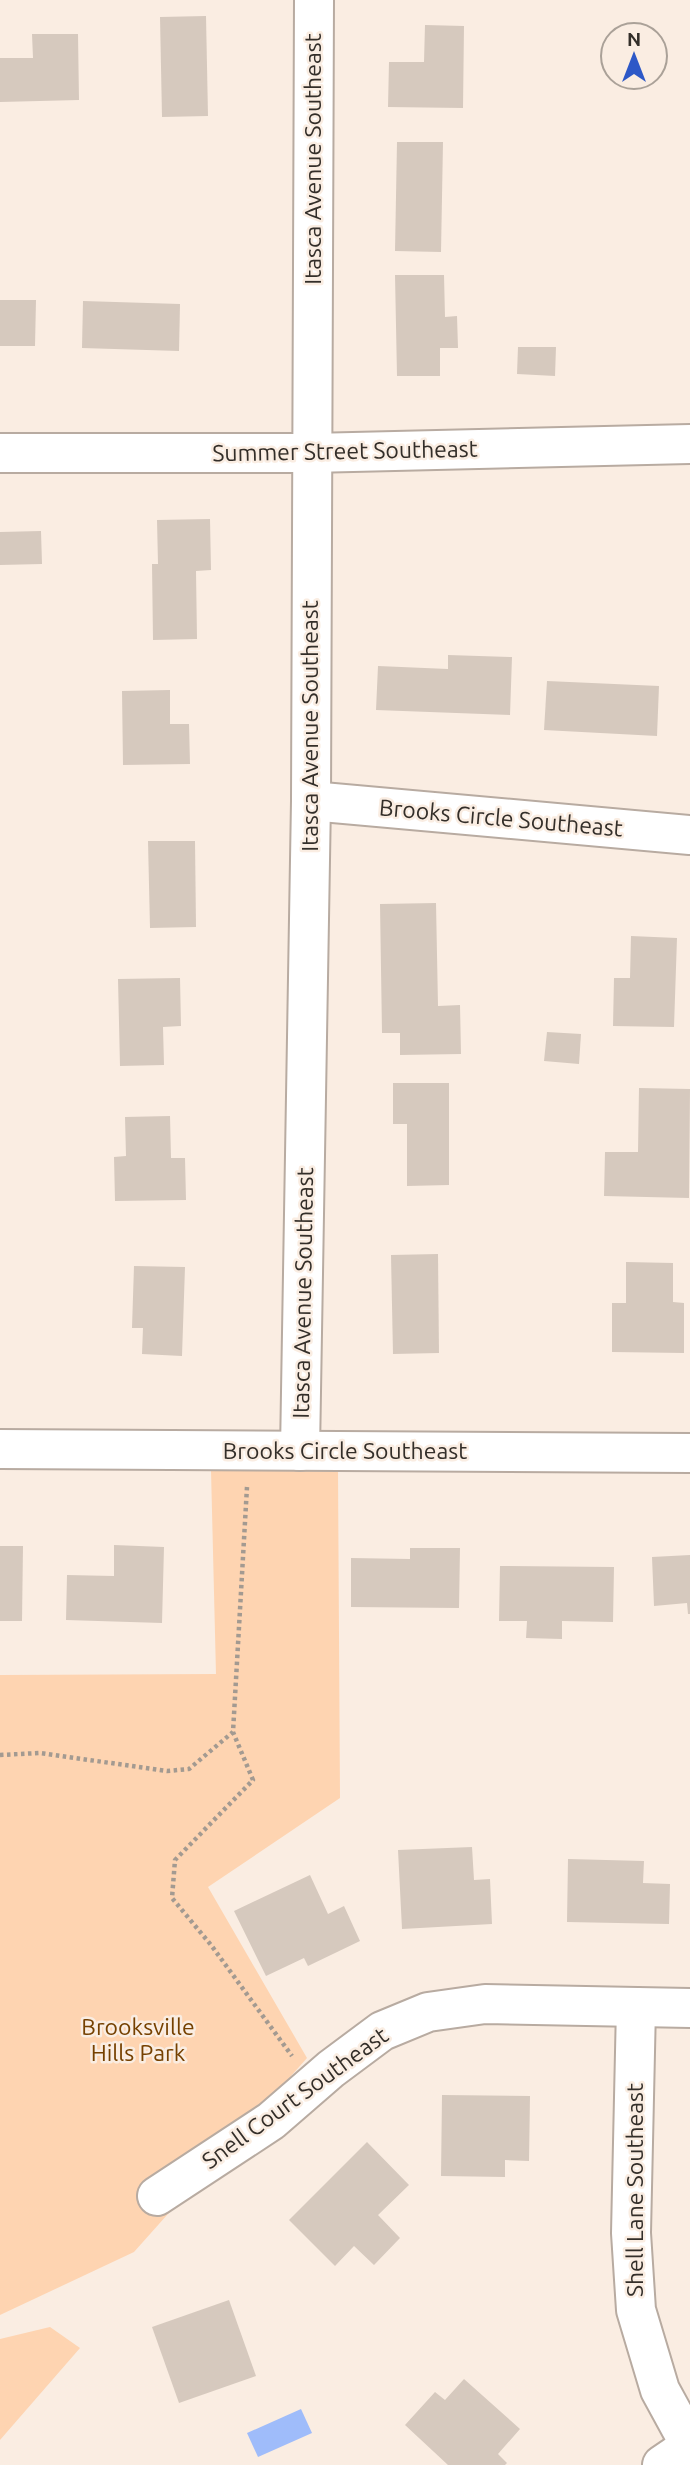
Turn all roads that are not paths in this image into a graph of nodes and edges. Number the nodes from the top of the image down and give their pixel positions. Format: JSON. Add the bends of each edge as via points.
{"nodes":[{"id":1,"x":314,"y":0,"type":"edge"},
{"id":2,"x":690,"y":444,"type":"edge"},
{"id":3,"x":0,"y":453,"type":"edge"},
{"id":4,"x":311,"y":453,"type":"junction"},
{"id":5,"x":311,"y":801,"type":"junction"},
{"id":6,"x":690,"y":835,"type":"edge"},
{"id":7,"x":0,"y":1449,"type":"edge"},
{"id":8,"x":300,"y":1451,"type":"junction"},
{"id":9,"x":690,"y":1453,"type":"edge"},
{"id":10,"x":636,"y":2007,"type":"junction"},
{"id":11,"x":690,"y":2008,"type":"edge"},
{"id":12,"x":157,"y":2196,"type":"dead end"},
{"id":13,"x":690,"y":2445,"type":"edge"},
{"id":14,"x":662,"y":2465,"type":"edge"}],
"edges":[{"from":1,"to":4,"type":"street","name":"Itasca Avenue Southeast"},
{"from":2,"to":4,"type":"street","name":"Summer Street Southeast"},
{"from":3,"to":4,"type":"street","name":"Summer Street Southeast"},
{"from":4,"to":5,"type":"street","name":"Itasca Avenue Southeast"},
{"from":5,"to":6,"type":"street","name":"Brooks Circle Southeast"},
{"from":5,"to":8,"type":"street","name":"Itasca Avenue Southeast"},
{"from":7,"to":8,"type":"street","name":"Brooks Circle Southeast"},
{"from":8,"to":9,"type":"street","name":"Brooks Circle Southeast"},
{"from":10,"to":11,"type":"street","name":"Snell Court Southeast"},
{"from":10,"to":12,"type":"street","name":"Snell Court Southeast","via":[[485,2004],[428,2012],[382,2031],[271,2121]]},
{"from":10,"to":13,"type":"street","name":"Shell Lane Southeast","via":[[631,2233],[636,2310],[660,2390]]},
{"from":13,"to":14,"type":"street"}]}
